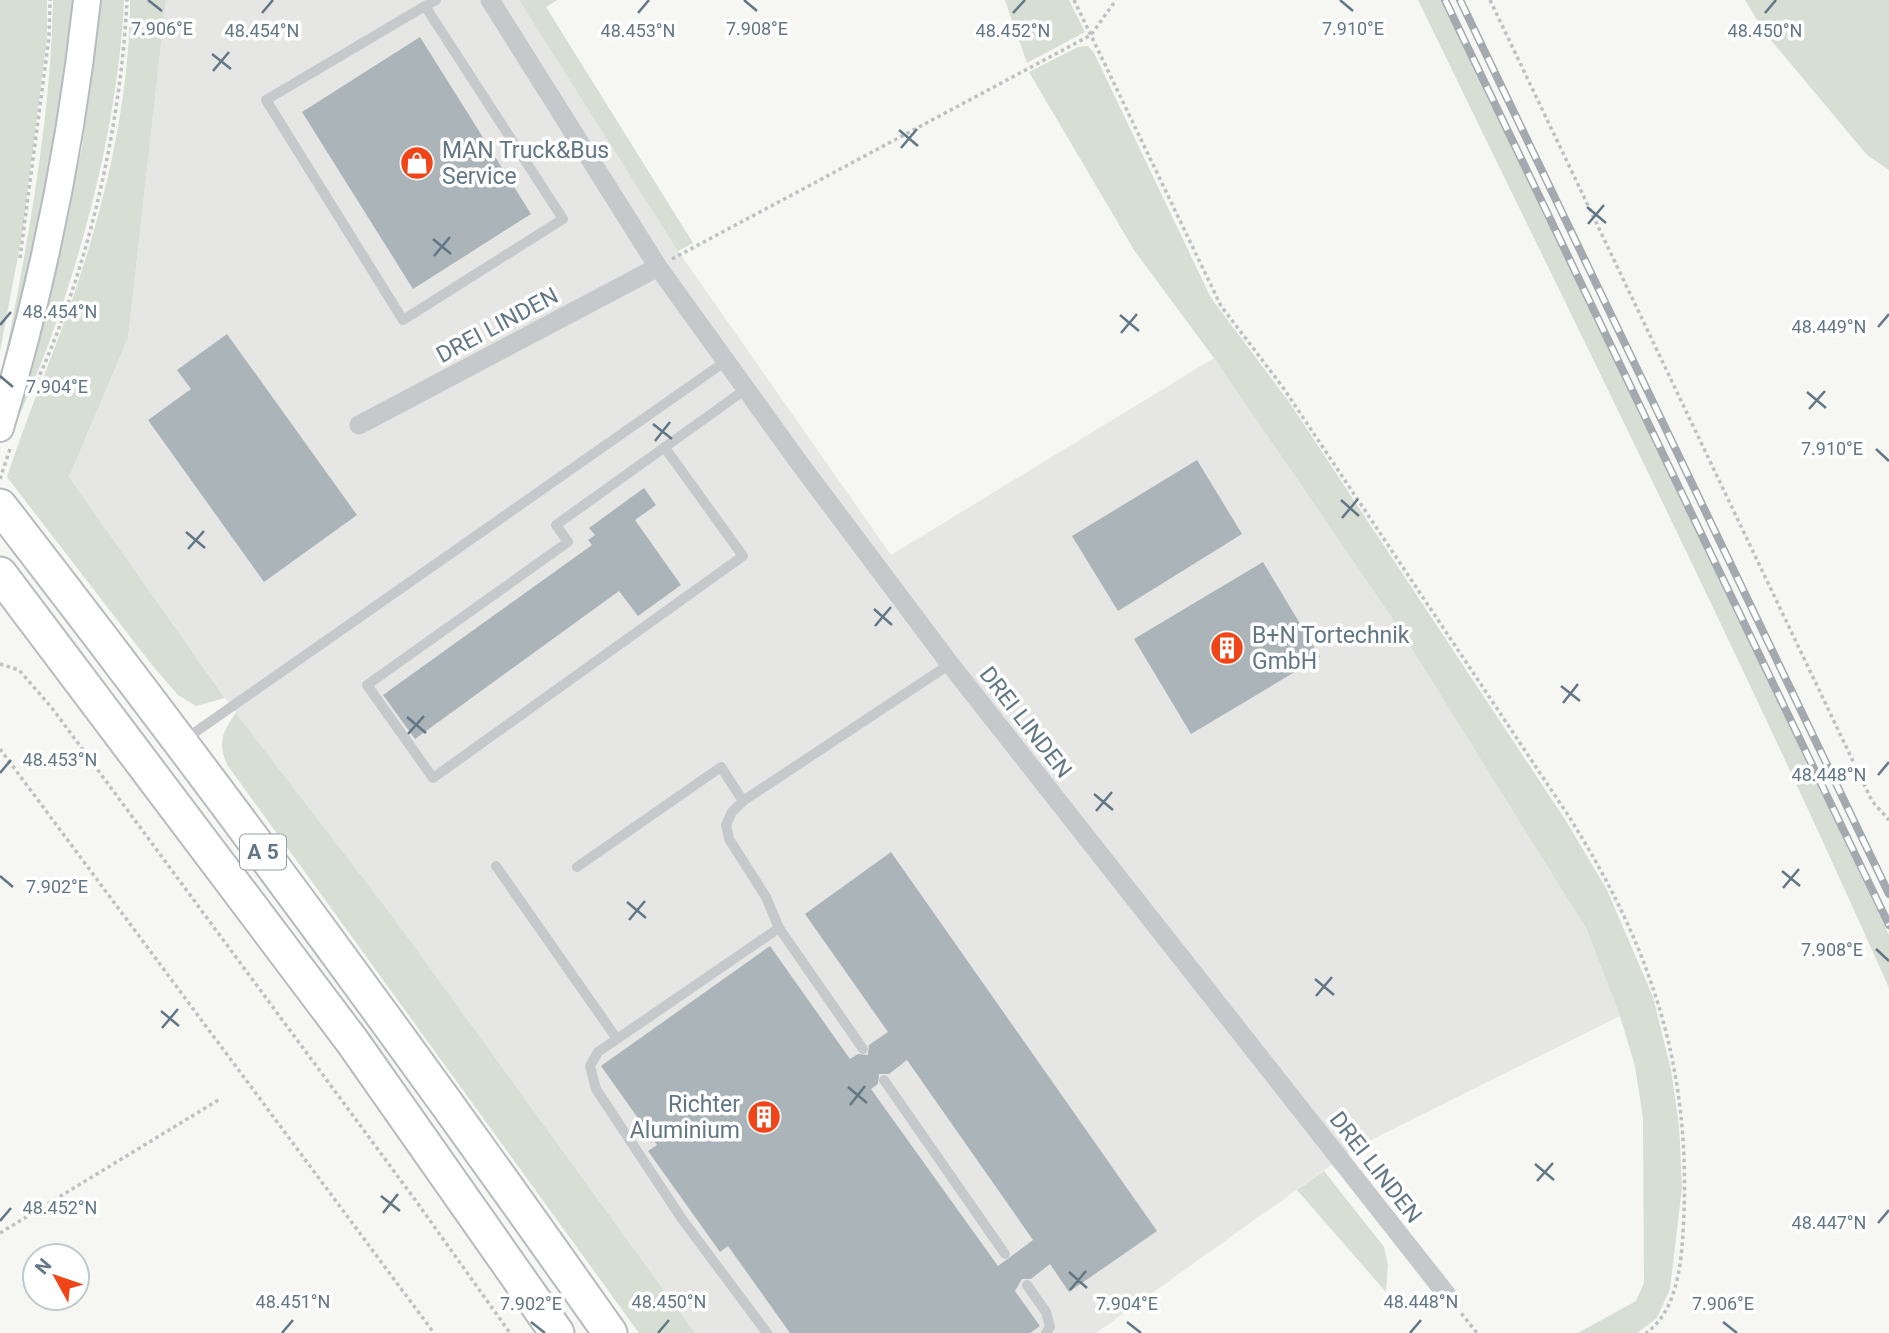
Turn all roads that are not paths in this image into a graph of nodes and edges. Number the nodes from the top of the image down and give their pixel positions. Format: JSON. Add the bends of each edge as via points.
{"nodes":[{"id":1,"x":87,"y":0,"type":"edge"},
{"id":2,"x":436,"y":0,"type":"edge"},
{"id":3,"x":490,"y":0,"type":"edge"},
{"id":4,"x":425,"y":6,"type":"junction"},
{"id":5,"x":658,"y":267,"type":"junction"},
{"id":6,"x":726,"y":361,"type":"junction"},
{"id":7,"x":746,"y":388,"type":"junction"},
{"id":8,"x":359,"y":425,"type":"dead end"},
{"id":9,"x":7,"y":431,"type":"edge"},
{"id":10,"x":665,"y":447,"type":"junction"},
{"id":11,"x":0,"y":506,"type":"edge"},
{"id":12,"x":0,"y":573,"type":"edge"},
{"id":13,"x":950,"y":664,"type":"junction"},
{"id":14,"x":182,"y":742,"type":"junction"},
{"id":15,"x":743,"y":801,"type":"junction"},
{"id":16,"x":496,"y":866,"type":"dead end"},
{"id":17,"x":577,"y":867,"type":"dead end"},
{"id":18,"x":779,"y":928,"type":"junction"},
{"id":19,"x":617,"y":1039,"type":"junction"},
{"id":20,"x":863,"y":1049,"type":"dead end"},
{"id":21,"x":884,"y":1080,"type":"dead end"},
{"id":22,"x":1005,"y":1254,"type":"dead end"},
{"id":23,"x":1027,"y":1285,"type":"dead end"},
{"id":24,"x":1447,"y":1295,"type":"road end"},
{"id":25,"x":557,"y":1333,"type":"edge"},
{"id":26,"x":610,"y":1333,"type":"edge"},
{"id":27,"x":767,"y":1333,"type":"edge"},
{"id":28,"x":1046,"y":1333,"type":"edge"}],
"edges":[{"from":1,"to":9,"type":"main road","via":[[60,198]]},
{"from":2,"to":4,"type":"lane"},
{"from":3,"to":5,"type":"street","name":"DREI LINDEN"},
{"from":4,"to":4,"type":"lane","via":[[266,100],[403,320],[563,219]]},
{"from":5,"to":6,"type":"street","name":"DREI LINDEN"},
{"from":5,"to":8,"type":"street","name":"DREI LINDEN"},
{"from":6,"to":7,"type":"street","name":"DREI LINDEN"},
{"from":6,"to":14,"type":"lane"},
{"from":7,"to":10,"type":"lane"},
{"from":7,"to":13,"type":"street","name":"DREI LINDEN"},
{"from":10,"to":10,"type":"lane","via":[[556,525],[568,542],[368,685],[433,778],[743,556]]},
{"from":11,"to":14,"type":"highway","number":"A 5"},
{"from":12,"to":25,"type":"highway","number":"A 5","via":[[352,1041]]},
{"from":13,"to":15,"type":"lane"},
{"from":13,"to":24,"type":"street","name":"DREI LINDEN"},
{"from":14,"to":26,"type":"highway","number":"A 5"},
{"from":15,"to":17,"type":"lane","via":[[721,767]]},
{"from":15,"to":18,"type":"lane","via":[[726,825],[729,839],[766,897]]},
{"from":16,"to":19,"type":"lane"},
{"from":18,"to":19,"type":"lane"},
{"from":18,"to":20,"type":"lane"},
{"from":19,"to":27,"type":"lane","via":[[598,1052],[590,1066],[596,1089],[682,1219]]},
{"from":21,"to":22,"type":"lane"},
{"from":23,"to":28,"type":"lane","via":[[1046,1312],[1050,1327]]}]}
